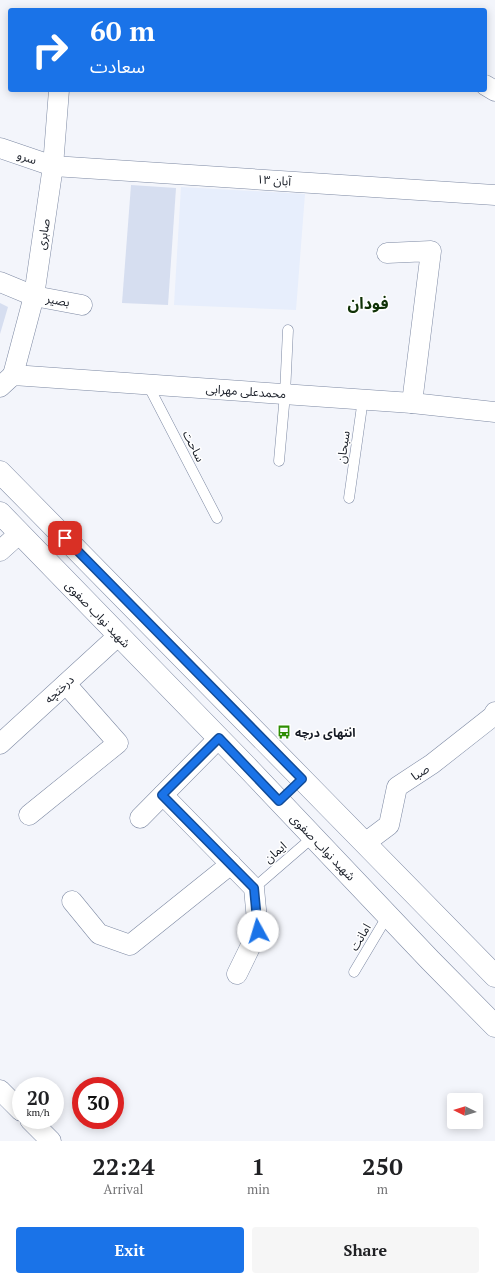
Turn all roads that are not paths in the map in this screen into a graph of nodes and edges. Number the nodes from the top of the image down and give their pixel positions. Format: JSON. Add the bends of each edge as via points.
{"nodes":[{"id":1,"x":59,"y":92,"type":"edge"},
{"id":2,"x":0,"y":148,"type":"edge"},
{"id":3,"x":53,"y":166,"type":"junction"},
{"id":4,"x":495,"y":195,"type":"edge"},
{"id":5,"x":387,"y":253,"type":"dead end"},
{"id":6,"x":0,"y":282,"type":"edge"},
{"id":7,"x":34,"y":296,"type":"junction"},
{"id":8,"x":82,"y":304,"type":"dead end"},
{"id":9,"x":288,"y":330,"type":"dead end"},
{"id":10,"x":7,"y":381,"type":"edge"},
{"id":11,"x":148,"y":385,"type":"junction"},
{"id":12,"x":285,"y":394,"type":"junction"},
{"id":13,"x":363,"y":400,"type":"junction"},
{"id":14,"x":412,"y":403,"type":"junction"},
{"id":15,"x":495,"y":412,"type":"edge"},
{"id":16,"x":279,"y":461,"type":"dead end"},
{"id":17,"x":0,"y":472,"type":"edge"},
{"id":18,"x":349,"y":498,"type":"dead end"},
{"id":19,"x":0,"y":513,"type":"edge"},
{"id":20,"x":217,"y":518,"type":"dead end"},
{"id":21,"x":20,"y":533,"type":"junction"},
{"id":22,"x":0,"y":550,"type":"edge"},
{"id":23,"x":119,"y":635,"type":"junction"},
{"id":24,"x":66,"y":684,"type":"junction"},
{"id":25,"x":495,"y":712,"type":"edge"},
{"id":26,"x":219,"y":738,"type":"junction"},
{"id":27,"x":0,"y":744,"type":"edge"},
{"id":28,"x":302,"y":779,"type":"junction"},
{"id":29,"x":162,"y":795,"type":"junction"},
{"id":30,"x":279,"y":801,"type":"junction"},
{"id":31,"x":29,"y":815,"type":"dead end"},
{"id":32,"x":140,"y":818,"type":"dead end"},
{"id":33,"x":313,"y":837,"type":"junction"},
{"id":34,"x":365,"y":843,"type":"junction"},
{"id":35,"x":231,"y":864,"type":"junction"},
{"id":36,"x":254,"y":888,"type":"junction"},
{"id":37,"x":72,"y":901,"type":"dead end"},
{"id":38,"x":388,"y":915,"type":"junction"},
{"id":39,"x":354,"y":972,"type":"dead end"},
{"id":40,"x":237,"y":974,"type":"dead end"},
{"id":41,"x":495,"y":976,"type":"edge"},
{"id":42,"x":495,"y":1026,"type":"edge"},
{"id":43,"x":0,"y":1090,"type":"edge"},
{"id":44,"x":12,"y":1102,"type":"edge"},
{"id":45,"x":39,"y":1129,"type":"edge"},
{"id":46,"x":51,"y":1141,"type":"edge"}],
"edges":[{"from":1,"to":3,"type":"street","name":"صابری"},
{"from":2,"to":3,"type":"street","name":"سرو"},
{"from":3,"to":4,"type":"street","name":"۱۳ آبان"},
{"from":3,"to":7,"type":"street","name":"صابری"},
{"from":5,"to":14,"type":"street","via":[[431,251]]},
{"from":6,"to":7,"type":"street","name":"بصیر"},
{"from":7,"to":8,"type":"street","name":"بصیر"},
{"from":7,"to":10,"type":"street","name":"صابری"},
{"from":9,"to":12,"type":"lane"},
{"from":10,"to":11,"type":"street","name":"محمدعلی مهرابی"},
{"from":11,"to":12,"type":"street","name":"محمدعلی مهرابی"},
{"from":11,"to":20,"type":"lane","name":"ساحت"},
{"from":12,"to":13,"type":"street","name":"محمدعلی مهرابی"},
{"from":12,"to":16,"type":"lane"},
{"from":13,"to":14,"type":"street","name":"محمدعلی مهرابی"},
{"from":13,"to":18,"type":"lane","name":"سبحان"},
{"from":14,"to":15,"type":"street","name":"محمدعلی مهرابی"},
{"from":17,"to":28,"type":"main road"},
{"from":19,"to":21,"type":"main road","name":"شهید نواب صفوی"},
{"from":21,"to":22,"type":"street"},
{"from":21,"to":23,"type":"main road","name":"شهید نواب صفوی"},
{"from":23,"to":24,"type":"street","name":"درختچه"},
{"from":23,"to":26,"type":"main road","name":"شهید نواب صفوی"},
{"from":24,"to":27,"type":"street","name":"درختچه"},
{"from":24,"to":31,"type":"street","via":[[118,744]]},
{"from":25,"to":34,"type":"street","name":"صبا","via":[[432,764],[397,787],[389,824]]},
{"from":26,"to":29,"type":"street"},
{"from":26,"to":30,"type":"main road","name":"شهید نواب صفوی"},
{"from":28,"to":30,"type":"main road"},
{"from":28,"to":34,"type":"main road"},
{"from":29,"to":32,"type":"street"},
{"from":29,"to":35,"type":"street"},
{"from":30,"to":33,"type":"main road","name":"شهید نواب صفوی"},
{"from":33,"to":36,"type":"lane","name":"ایمان"},
{"from":33,"to":38,"type":"main road","name":"شهید نواب صفوی"},
{"from":34,"to":41,"type":"main road"},
{"from":35,"to":36,"type":"street"},
{"from":35,"to":37,"type":"street","via":[[130,945],[99,934]]},
{"from":36,"to":40,"type":"street","via":[[258,931]]},
{"from":38,"to":39,"type":"lane","name":"امانت"},
{"from":38,"to":42,"type":"main road","name":"شهید نواب صفوی"},
{"from":43,"to":44,"type":"street"},
{"from":45,"to":46,"type":"street"}]}
